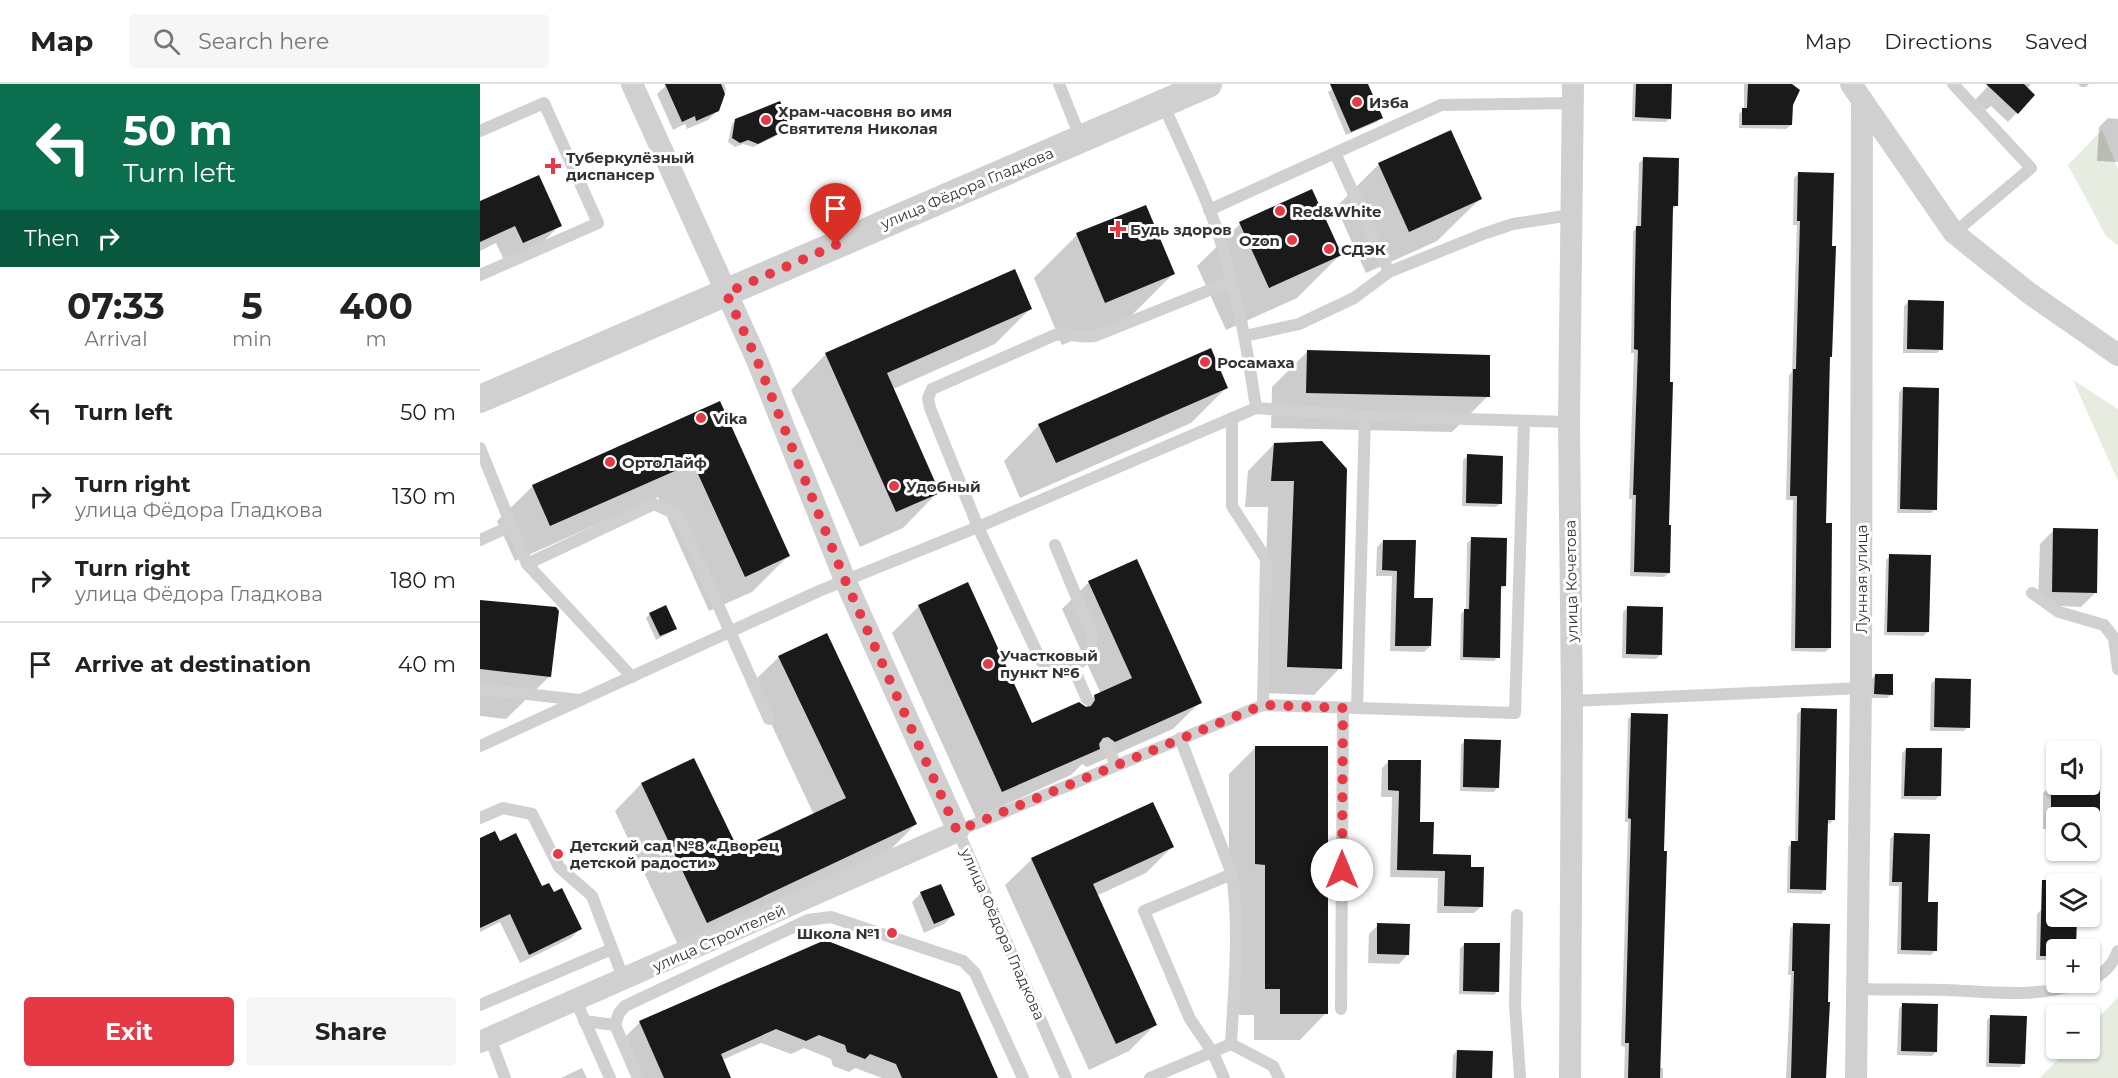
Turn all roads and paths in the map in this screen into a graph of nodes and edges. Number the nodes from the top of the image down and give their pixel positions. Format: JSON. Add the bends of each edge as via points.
{"nodes":[{"id":1,"x":632,"y":84,"type":"edge"},
{"id":2,"x":1059,"y":84,"type":"edge"},
{"id":3,"x":1208,"y":84,"type":"edge"},
{"id":4,"x":1953,"y":84,"type":"edge"},
{"id":5,"x":1857,"y":92,"type":"edge"},
{"id":6,"x":1573,"y":93,"type":"edge"},
{"id":7,"x":1162,"y":103,"type":"junction"},
{"id":8,"x":480,"y":131,"type":"edge"},
{"id":9,"x":1081,"y":139,"type":"junction"},
{"id":10,"x":1335,"y":153,"type":"junction"},
{"id":11,"x":1209,"y":210,"type":"junction"},
{"id":12,"x":1571,"y":215,"type":"junction"},
{"id":13,"x":1954,"y":232,"type":"junction"},
{"id":14,"x":1389,"y":272,"type":"junction"},
{"id":15,"x":480,"y":276,"type":"edge"},
{"id":16,"x":1232,"y":281,"type":"junction"},
{"id":17,"x":726,"y":293,"type":"junction"},
{"id":18,"x":1245,"y":336,"type":"junction"},
{"id":19,"x":2118,"y":355,"type":"edge"},
{"id":20,"x":480,"y":399,"type":"edge"},
{"id":21,"x":1256,"y":408,"type":"junction"},
{"id":22,"x":1365,"y":416,"type":"junction"},
{"id":23,"x":1232,"y":418,"type":"junction"},
{"id":24,"x":1524,"y":421,"type":"junction"},
{"id":25,"x":1569,"y":422,"type":"junction"},
{"id":26,"x":480,"y":448,"type":"edge"},
{"id":27,"x":512,"y":526,"type":"junction"},
{"id":28,"x":978,"y":527,"type":"junction"},
{"id":29,"x":480,"y":540,"type":"edge"},
{"id":30,"x":1055,"y":545,"type":"dead end"},
{"id":31,"x":526,"y":564,"type":"junction"},
{"id":32,"x":845,"y":580,"type":"junction"},
{"id":33,"x":2032,"y":592,"type":"dead end"},
{"id":34,"x":730,"y":632,"type":"junction"},
{"id":35,"x":1073,"y":667,"type":"junction"},
{"id":36,"x":2118,"y":669,"type":"edge"},
{"id":37,"x":632,"y":677,"type":"junction"},
{"id":38,"x":480,"y":688,"type":"edge"},
{"id":39,"x":1861,"y":688,"type":"junction"},
{"id":40,"x":1087,"y":699,"type":"dead end"},
{"id":41,"x":581,"y":700,"type":"junction"},
{"id":42,"x":1572,"y":701,"type":"junction"},
{"id":43,"x":1263,"y":705,"type":"junction"},
{"id":44,"x":1343,"y":708,"type":"junction"},
{"id":45,"x":1356,"y":708,"type":"junction"},
{"id":46,"x":769,"y":719,"type":"dead end"},
{"id":47,"x":1180,"y":738,"type":"junction"},
{"id":48,"x":1107,"y":745,"type":"dead end"},
{"id":49,"x":480,"y":746,"type":"edge"},
{"id":50,"x":1116,"y":765,"type":"junction"},
{"id":51,"x":480,"y":818,"type":"edge"},
{"id":52,"x":957,"y":831,"type":"junction"},
{"id":53,"x":1232,"y":874,"type":"junction"},
{"id":54,"x":1516,"y":915,"type":"dead end"},
{"id":55,"x":612,"y":949,"type":"junction"},
{"id":56,"x":2118,"y":951,"type":"edge"},
{"id":57,"x":2100,"y":973,"type":"edge"},
{"id":58,"x":624,"y":980,"type":"junction"},
{"id":59,"x":1859,"y":989,"type":"junction"},
{"id":60,"x":2046,"y":991,"type":"edge"},
{"id":61,"x":480,"y":1005,"type":"edge"},
{"id":62,"x":1341,"y":1009,"type":"dead end"},
{"id":63,"x":580,"y":1011,"type":"junction"},
{"id":64,"x":615,"y":1025,"type":"junction"},
{"id":65,"x":485,"y":1040,"type":"edge"},
{"id":66,"x":1232,"y":1044,"type":"junction"},
{"id":67,"x":1213,"y":1053,"type":"junction"},
{"id":68,"x":505,"y":1078,"type":"edge"},
{"id":69,"x":609,"y":1078,"type":"edge"},
{"id":70,"x":638,"y":1078,"type":"edge"},
{"id":71,"x":1023,"y":1078,"type":"edge"},
{"id":72,"x":1066,"y":1078,"type":"edge"},
{"id":73,"x":1150,"y":1078,"type":"edge"},
{"id":74,"x":1224,"y":1078,"type":"edge"},
{"id":75,"x":1279,"y":1078,"type":"edge"},
{"id":76,"x":1520,"y":1078,"type":"edge"},
{"id":77,"x":1570,"y":1078,"type":"edge"},
{"id":78,"x":1856,"y":1078,"type":"edge"}],
"edges":[{"from":1,"to":17,"type":"street","name":"улица Фёдора Гладкова"},
{"from":2,"to":9,"type":"lane"},
{"from":3,"to":7,"type":"street","name":"улица Фёдора Гладкова"},
{"from":4,"to":13,"type":"lane","via":[[2031,168]]},
{"from":5,"to":13,"type":"street"},
{"from":5,"to":39,"type":"street","name":"Лунная улица"},
{"from":6,"to":10,"type":"lane","via":[[1441,105]]},
{"from":6,"to":12,"type":"street","name":"улица Кочетова"},
{"from":7,"to":9,"type":"street","name":"улица Фёдора Гладкова"},
{"from":7,"to":11,"type":"lane"},
{"from":8,"to":15,"type":"lane","via":[[544,103],[598,223]]},
{"from":9,"to":17,"type":"street","name":"улица Фёдора Гладкова"},
{"from":10,"to":11,"type":"lane"},
{"from":10,"to":14,"type":"lane"},
{"from":11,"to":16,"type":"lane"},
{"from":12,"to":14,"type":"lane","via":[[1513,224]]},
{"from":12,"to":25,"type":"street","name":"улица Кочетова"},
{"from":13,"to":19,"type":"street","via":[[2029,293]]},
{"from":14,"to":18,"type":"lane","via":[[1354,298],[1299,324]]},
{"from":16,"to":18,"type":"lane"},
{"from":16,"to":28,"type":"lane","via":[[1095,336],[1055,335],[932,389],[928,398],[930,408]]},
{"from":17,"to":20,"type":"street","name":"улица Фёдора Гладкова"},
{"from":17,"to":32,"type":"street","name":"улица Фёдора Гладкова"},
{"from":18,"to":21,"type":"lane"},
{"from":21,"to":22,"type":"lane"},
{"from":21,"to":23,"type":"lane"},
{"from":22,"to":24,"type":"lane"},
{"from":22,"to":45,"type":"lane"},
{"from":23,"to":28,"type":"lane"},
{"from":23,"to":43,"type":"lane","via":[[1232,506],[1266,559]]},
{"from":24,"to":25,"type":"lane"},
{"from":24,"to":45,"type":"lane","via":[[1515,713]]},
{"from":25,"to":42,"type":"street","name":"улица Кочетова"},
{"from":26,"to":27,"type":"lane"},
{"from":27,"to":29,"type":"lane"},
{"from":27,"to":31,"type":"lane"},
{"from":28,"to":32,"type":"lane"},
{"from":28,"to":35,"type":"lane","via":[[1041,661],[1051,668]]},
{"from":30,"to":35,"type":"lane","via":[[1091,632],[1092,654]]},
{"from":31,"to":34,"type":"lane","via":[[654,504],[678,515]]},
{"from":31,"to":37,"type":"lane"},
{"from":32,"to":34,"type":"lane"},
{"from":32,"to":52,"type":"street","name":"улица Фёдора Гладкова"},
{"from":33,"to":36,"type":"lane","via":[[2059,612],[2104,625],[2114,638]]},
{"from":34,"to":37,"type":"lane"},
{"from":34,"to":46,"type":"lane"},
{"from":35,"to":40,"type":"lane"},
{"from":37,"to":41,"type":"lane"},
{"from":38,"to":41,"type":"lane"},
{"from":39,"to":42,"type":"lane"},
{"from":39,"to":59,"type":"street","name":"Лунная улица"},
{"from":41,"to":49,"type":"lane"},
{"from":42,"to":77,"type":"street","name":"улица Кочетова"},
{"from":43,"to":44,"type":"lane"},
{"from":43,"to":47,"type":"lane"},
{"from":44,"to":45,"type":"lane"},
{"from":44,"to":62,"type":"lane"},
{"from":47,"to":50,"type":"lane"},
{"from":47,"to":53,"type":"lane"},
{"from":48,"to":50,"type":"lane"},
{"from":50,"to":52,"type":"lane"},
{"from":51,"to":55,"type":"lane","via":[[503,808],[532,814],[559,867],[592,896]]},
{"from":52,"to":58,"type":"street","name":"улица Строителей"},
{"from":52,"to":72,"type":"lane","name":"улица Фёдора Гладкова"},
{"from":53,"to":66,"type":"lane","via":[[1237,935]]},
{"from":53,"to":67,"type":"lane","via":[[1144,911],[1190,1019]]},
{"from":54,"to":76,"type":"lane","via":[[1515,1004]]},
{"from":55,"to":58,"type":"lane"},
{"from":55,"to":61,"type":"lane"},
{"from":56,"to":57,"type":"lane","via":[[2114,961]]},
{"from":58,"to":63,"type":"street","name":"улица Строителей"},
{"from":59,"to":60,"type":"lane","via":[[2016,995]]},
{"from":59,"to":78,"type":"street","name":"Лунная улица"},
{"from":63,"to":64,"type":"lane"},
{"from":63,"to":65,"type":"street","name":"улица Строителей"},
{"from":63,"to":69,"type":"lane"},
{"from":64,"to":70,"type":"lane"},
{"from":64,"to":71,"type":"lane","via":[[625,1006],[808,920],[831,916],[963,961],[975,973]]},
{"from":65,"to":68,"type":"lane"},
{"from":66,"to":67,"type":"lane"},
{"from":66,"to":75,"type":"lane","via":[[1273,1066]]},
{"from":67,"to":73,"type":"lane"},
{"from":67,"to":74,"type":"lane"}]}
